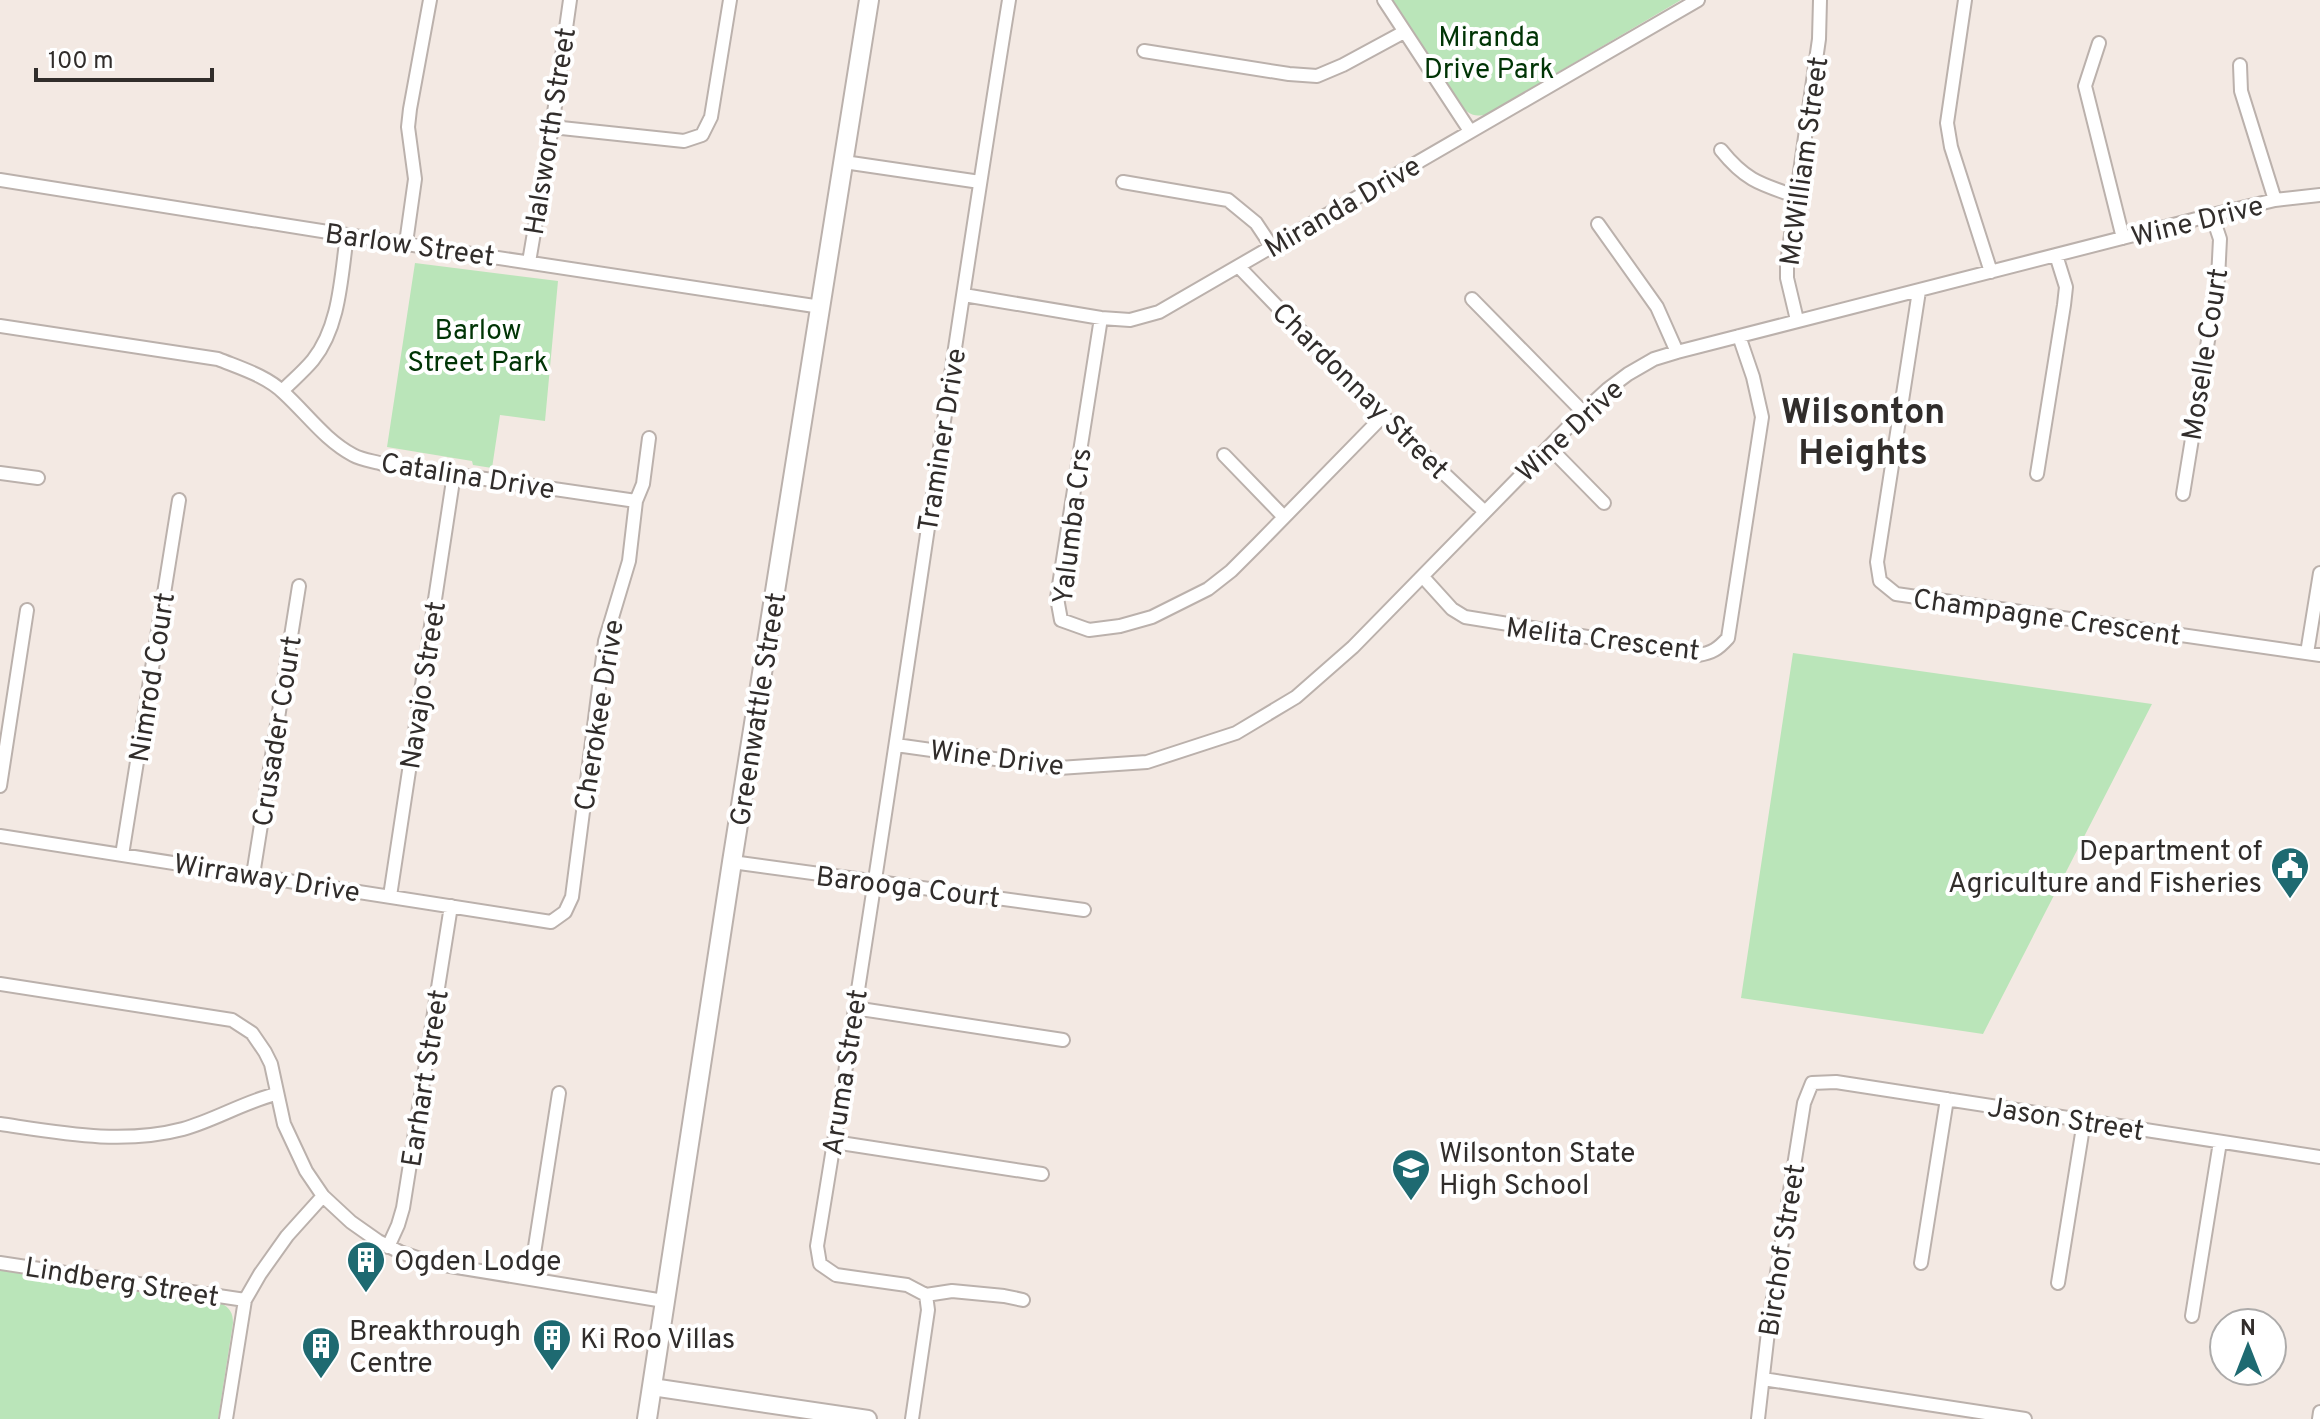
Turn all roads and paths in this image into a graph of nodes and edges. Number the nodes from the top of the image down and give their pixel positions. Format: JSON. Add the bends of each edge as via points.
{"nodes":[{"id":1,"x":430,"y":0,"type":"edge"},
{"id":2,"x":570,"y":0,"type":"edge"},
{"id":3,"x":730,"y":0,"type":"edge"},
{"id":4,"x":869,"y":0,"type":"edge"},
{"id":5,"x":1009,"y":0,"type":"edge"},
{"id":6,"x":1384,"y":0,"type":"edge"},
{"id":7,"x":1698,"y":0,"type":"edge"},
{"id":8,"x":1820,"y":0,"type":"edge"},
{"id":9,"x":1965,"y":0,"type":"edge"},
{"id":10,"x":1404,"y":32,"type":"junction"},
{"id":11,"x":2099,"y":43,"type":"dead end"},
{"id":12,"x":1144,"y":51,"type":"dead end"},
{"id":13,"x":2240,"y":65,"type":"dead end"},
{"id":14,"x":552,"y":127,"type":"junction"},
{"id":15,"x":1470,"y":131,"type":"junction"},
{"id":16,"x":1721,"y":150,"type":"dead end"},
{"id":17,"x":844,"y":162,"type":"junction"},
{"id":18,"x":0,"y":180,"type":"edge"},
{"id":19,"x":980,"y":182,"type":"junction"},
{"id":20,"x":1123,"y":182,"type":"dead end"},
{"id":21,"x":2320,"y":195,"type":"edge"},
{"id":22,"x":1795,"y":196,"type":"junction"},
{"id":23,"x":2275,"y":200,"type":"junction"},
{"id":24,"x":2212,"y":215,"type":"junction"},
{"id":25,"x":1598,"y":224,"type":"dead end"},
{"id":26,"x":347,"y":235,"type":"junction"},
{"id":27,"x":2123,"y":238,"type":"junction"},
{"id":28,"x":406,"y":243,"type":"junction"},
{"id":29,"x":1272,"y":247,"type":"junction"},
{"id":30,"x":2056,"y":255,"type":"junction"},
{"id":31,"x":529,"y":262,"type":"junction"},
{"id":32,"x":1239,"y":267,"type":"junction"},
{"id":33,"x":1991,"y":272,"type":"junction"},
{"id":34,"x":1919,"y":291,"type":"junction"},
{"id":35,"x":964,"y":295,"type":"junction"},
{"id":36,"x":1472,"y":299,"type":"dead end"},
{"id":37,"x":821,"y":307,"type":"junction"},
{"id":38,"x":1101,"y":318,"type":"junction"},
{"id":39,"x":1797,"y":320,"type":"junction"},
{"id":40,"x":0,"y":326,"type":"edge"},
{"id":41,"x":1739,"y":336,"type":"junction"},
{"id":42,"x":1677,"y":352,"type":"junction"},
{"id":43,"x":282,"y":391,"type":"junction"},
{"id":44,"x":1583,"y":412,"type":"junction"},
{"id":45,"x":1383,"y":416,"type":"junction"},
{"id":46,"x":649,"y":438,"type":"dead end"},
{"id":47,"x":1549,"y":447,"type":"junction"},
{"id":48,"x":1224,"y":455,"type":"dead end"},
{"id":49,"x":0,"y":473,"type":"edge"},
{"id":50,"x":454,"y":474,"type":"junction"},
{"id":51,"x":2037,"y":474,"type":"dead end"},
{"id":52,"x":38,"y":478,"type":"dead end"},
{"id":53,"x":2183,"y":494,"type":"dead end"},
{"id":54,"x":179,"y":500,"type":"dead end"},
{"id":55,"x":636,"y":501,"type":"junction"},
{"id":56,"x":1604,"y":503,"type":"dead end"},
{"id":57,"x":1485,"y":512,"type":"junction"},
{"id":58,"x":1284,"y":517,"type":"junction"},
{"id":59,"x":2320,"y":573,"type":"edge"},
{"id":60,"x":1423,"y":577,"type":"junction"},
{"id":61,"x":299,"y":586,"type":"dead end"},
{"id":62,"x":27,"y":610,"type":"dead end"},
{"id":63,"x":2314,"y":654,"type":"edge"},
{"id":64,"x":896,"y":745,"type":"junction"},
{"id":65,"x":0,"y":786,"type":"edge"},
{"id":66,"x":0,"y":836,"type":"edge"},
{"id":67,"x":122,"y":855,"type":"junction"},
{"id":68,"x":732,"y":862,"type":"junction"},
{"id":69,"x":253,"y":875,"type":"junction"},
{"id":70,"x":874,"y":881,"type":"junction"},
{"id":71,"x":390,"y":896,"type":"junction"},
{"id":72,"x":451,"y":906,"type":"junction"},
{"id":73,"x":1084,"y":910,"type":"dead end"},
{"id":74,"x":534,"y":920,"type":"joint"},
{"id":75,"x":0,"y":984,"type":"edge"},
{"id":76,"x":854,"y":1008,"type":"junction"},
{"id":77,"x":1063,"y":1040,"type":"dead end"},
{"id":78,"x":1812,"y":1083,"type":"joint"},
{"id":79,"x":559,"y":1093,"type":"dead end"},
{"id":80,"x":276,"y":1094,"type":"junction"},
{"id":81,"x":1947,"y":1099,"type":"junction"},
{"id":82,"x":2084,"y":1121,"type":"junction"},
{"id":83,"x":0,"y":1124,"type":"edge"},
{"id":84,"x":834,"y":1142,"type":"junction"},
{"id":85,"x":2220,"y":1142,"type":"junction"},
{"id":86,"x":2320,"y":1157,"type":"edge"},
{"id":87,"x":1042,"y":1174,"type":"dead end"},
{"id":88,"x":323,"y":1196,"type":"junction"},
{"id":89,"x":388,"y":1247,"type":"junction"},
{"id":90,"x":0,"y":1263,"type":"edge"},
{"id":91,"x":1921,"y":1263,"type":"dead end"},
{"id":92,"x":530,"y":1279,"type":"junction"},
{"id":93,"x":2058,"y":1283,"type":"dead end"},
{"id":94,"x":926,"y":1295,"type":"junction"},
{"id":95,"x":245,"y":1300,"type":"junction"},
{"id":96,"x":1023,"y":1300,"type":"dead end"},
{"id":97,"x":664,"y":1301,"type":"junction"},
{"id":98,"x":2192,"y":1316,"type":"dead end"},
{"id":99,"x":1763,"y":1379,"type":"junction"},
{"id":100,"x":652,"y":1387,"type":"junction"},
{"id":101,"x":2320,"y":1412,"type":"edge"},
{"id":102,"x":226,"y":1419,"type":"edge"},
{"id":103,"x":647,"y":1419,"type":"edge"},
{"id":104,"x":868,"y":1419,"type":"edge"},
{"id":105,"x":912,"y":1419,"type":"edge"},
{"id":106,"x":1758,"y":1419,"type":"edge"},
{"id":107,"x":2025,"y":1419,"type":"edge"},
{"id":108,"x":2319,"y":1419,"type":"edge"}],
"edges":[{"from":1,"to":28,"type":"street","via":[[408,127],[415,179]]},
{"from":2,"to":14,"type":"street","name":"Halsworth Street"},
{"from":3,"to":14,"type":"street","via":[[711,117],[702,135],[684,141]]},
{"from":4,"to":17,"type":"main road","name":"Greenwattle Street"},
{"from":5,"to":19,"type":"street","name":"Traminer Drive"},
{"from":6,"to":10,"type":"street"},
{"from":7,"to":15,"type":"street","name":"Miranda Drive"},
{"from":8,"to":22,"type":"street","name":"McWilliam Street"},
{"from":9,"to":33,"type":"street","via":[[1947,123]]},
{"from":10,"to":12,"type":"street","via":[[1317,76]]},
{"from":10,"to":15,"type":"street"},
{"from":11,"to":27,"type":"street","via":[[2085,86]]},
{"from":13,"to":23,"type":"street","via":[[2241,91]]},
{"from":14,"to":31,"type":"street","name":"Halsworth Street"},
{"from":15,"to":29,"type":"street","name":"Miranda Drive"},
{"from":16,"to":22,"type":"street","via":[[1749,178]]},
{"from":17,"to":19,"type":"street"},
{"from":17,"to":37,"type":"main road","name":"Greenwattle Street"},
{"from":18,"to":26,"type":"street","name":"Barlow Street"},
{"from":19,"to":35,"type":"street","name":"Traminer Drive"},
{"from":20,"to":29,"type":"street","via":[[1228,200],[1256,223]]},
{"from":21,"to":23,"type":"street","name":"Wine Drive"},
{"from":22,"to":39,"type":"street","name":"McWilliam Street","via":[[1787,278]]},
{"from":23,"to":24,"type":"street","name":"Wine Drive"},
{"from":24,"to":27,"type":"street","name":"Wine Drive"},
{"from":24,"to":53,"type":"street","name":"Moselle Court","via":[[2220,239],[2218,279]]},
{"from":25,"to":42,"type":"street","via":[[1657,307]]},
{"from":26,"to":28,"type":"street","name":"Barlow Street"},
{"from":26,"to":43,"type":"street","via":[[327,337],[314,359]]},
{"from":27,"to":30,"type":"street","name":"Wine Drive"},
{"from":28,"to":31,"type":"street","name":"Barlow Street"},
{"from":29,"to":32,"type":"street","name":"Miranda Drive"},
{"from":30,"to":33,"type":"street","name":"Wine Drive"},
{"from":30,"to":51,"type":"street","via":[[2066,287]]},
{"from":31,"to":37,"type":"street","name":"Barlow Street"},
{"from":32,"to":38,"type":"street","name":"Miranda Drive","via":[[1159,312],[1130,320]]},
{"from":32,"to":45,"type":"street","name":"Chardonnay Street"},
{"from":33,"to":34,"type":"street","name":"Wine Drive"},
{"from":34,"to":39,"type":"street","name":"Wine Drive"},
{"from":34,"to":63,"type":"street","name":"Champagne Crescent","via":[[1877,562],[1880,581],[1896,594]]},
{"from":35,"to":38,"type":"street","name":"Miranda Drive"},
{"from":35,"to":64,"type":"street","name":"Traminer Drive"},
{"from":36,"to":44,"type":"street"},
{"from":37,"to":68,"type":"main road","name":"Greenwattle Street"},
{"from":38,"to":58,"type":"street","name":"Yalumba Crs","via":[[1057,598],[1061,620],[1089,630],[1120,626],[1178,605],[1231,571]]},
{"from":39,"to":41,"type":"street","name":"Wine Drive"},
{"from":40,"to":43,"type":"street","name":"Catalina Drive","via":[[218,359]]},
{"from":41,"to":42,"type":"street","name":"Wine Drive"},
{"from":41,"to":60,"type":"street","name":"Melita Crescent","via":[[1762,417],[1728,638],[1720,648],[1698,655],[1474,620],[1452,609]]},
{"from":42,"to":44,"type":"street","name":"Wine Drive","via":[[1628,374]]},
{"from":43,"to":50,"type":"street","name":"Catalina Drive","via":[[316,427],[356,457]]},
{"from":44,"to":47,"type":"street","name":"Wine Drive"},
{"from":45,"to":57,"type":"street","name":"Chardonnay Street"},
{"from":45,"to":58,"type":"street","name":"Yalumba Crs"},
{"from":46,"to":55,"type":"street","name":"Cherokee Drive"},
{"from":47,"to":56,"type":"street"},
{"from":47,"to":57,"type":"street","name":"Wine Drive"},
{"from":48,"to":58,"type":"street"},
{"from":49,"to":52,"type":"street"},
{"from":50,"to":55,"type":"street","name":"Catalina Drive"},
{"from":50,"to":71,"type":"street","name":"Navajo Street"},
{"from":54,"to":67,"type":"street","name":"Nimrod Court"},
{"from":55,"to":74,"type":"street","name":"Cherokee Drive","via":[[629,561],[605,641],[572,897],[565,912],[551,922]]},
{"from":57,"to":60,"type":"street","name":"Wine Drive"},
{"from":59,"to":63,"type":"street"},
{"from":60,"to":64,"type":"street","name":"Wine Drive","via":[[1296,697],[1236,733],[1147,762],[1059,768]]},
{"from":61,"to":69,"type":"street","name":"Crusader Court"},
{"from":62,"to":65,"type":"street"},
{"from":64,"to":70,"type":"street","name":"Traminer Drive"},
{"from":66,"to":67,"type":"street","name":"Wirraway Drive"},
{"from":67,"to":69,"type":"street","name":"Wirraway Drive"},
{"from":68,"to":70,"type":"street","name":"Barooga Court"},
{"from":68,"to":97,"type":"main road","name":"Greenwattle Street"},
{"from":69,"to":71,"type":"street","name":"Wirraway Drive"},
{"from":70,"to":73,"type":"street","name":"Barooga Court"},
{"from":70,"to":76,"type":"street","name":"Aruma Street"},
{"from":71,"to":72,"type":"street","name":"Wirraway Drive"},
{"from":72,"to":74,"type":"street","name":"Wirraway Drive"},
{"from":72,"to":89,"type":"street","name":"Earhart Street","via":[[403,1208]]},
{"from":75,"to":80,"type":"street","via":[[232,1020],[252,1033],[265,1052]]},
{"from":76,"to":77,"type":"street"},
{"from":76,"to":84,"type":"street","name":"Aruma Street"},
{"from":78,"to":81,"type":"street","name":"Jason Street"},
{"from":78,"to":99,"type":"street","name":"Birchof Street","via":[[1804,1103]]},
{"from":79,"to":92,"type":"street"},
{"from":80,"to":83,"type":"street","via":[[157,1134],[87,1137]]},
{"from":80,"to":88,"type":"street","via":[[295,1150]]},
{"from":81,"to":82,"type":"street","name":"Jason Street"},
{"from":81,"to":91,"type":"street"},
{"from":82,"to":85,"type":"street","name":"Jason Street"},
{"from":82,"to":93,"type":"street"},
{"from":84,"to":87,"type":"street"},
{"from":84,"to":94,"type":"street","name":"Aruma Street","via":[[817,1246],[820,1264],[836,1275],[907,1285]]},
{"from":85,"to":86,"type":"street","name":"Jason Street"},
{"from":85,"to":98,"type":"street"},
{"from":88,"to":89,"type":"street"},
{"from":88,"to":95,"type":"street","via":[[287,1236]]},
{"from":89,"to":92,"type":"street","via":[[432,1263]]},
{"from":90,"to":95,"type":"street","name":"Lindberg Street"},
{"from":92,"to":97,"type":"street"},
{"from":94,"to":96,"type":"street","via":[[952,1291]]},
{"from":94,"to":105,"type":"street"},
{"from":95,"to":102,"type":"street"},
{"from":97,"to":100,"type":"main road","name":"Greenwattle Street"},
{"from":99,"to":106,"type":"street","name":"Birchof Street"},
{"from":99,"to":107,"type":"street"},
{"from":100,"to":103,"type":"main road","name":"Greenwattle Street"},
{"from":100,"to":104,"type":"street"},
{"from":101,"to":108,"type":"street"}]}
